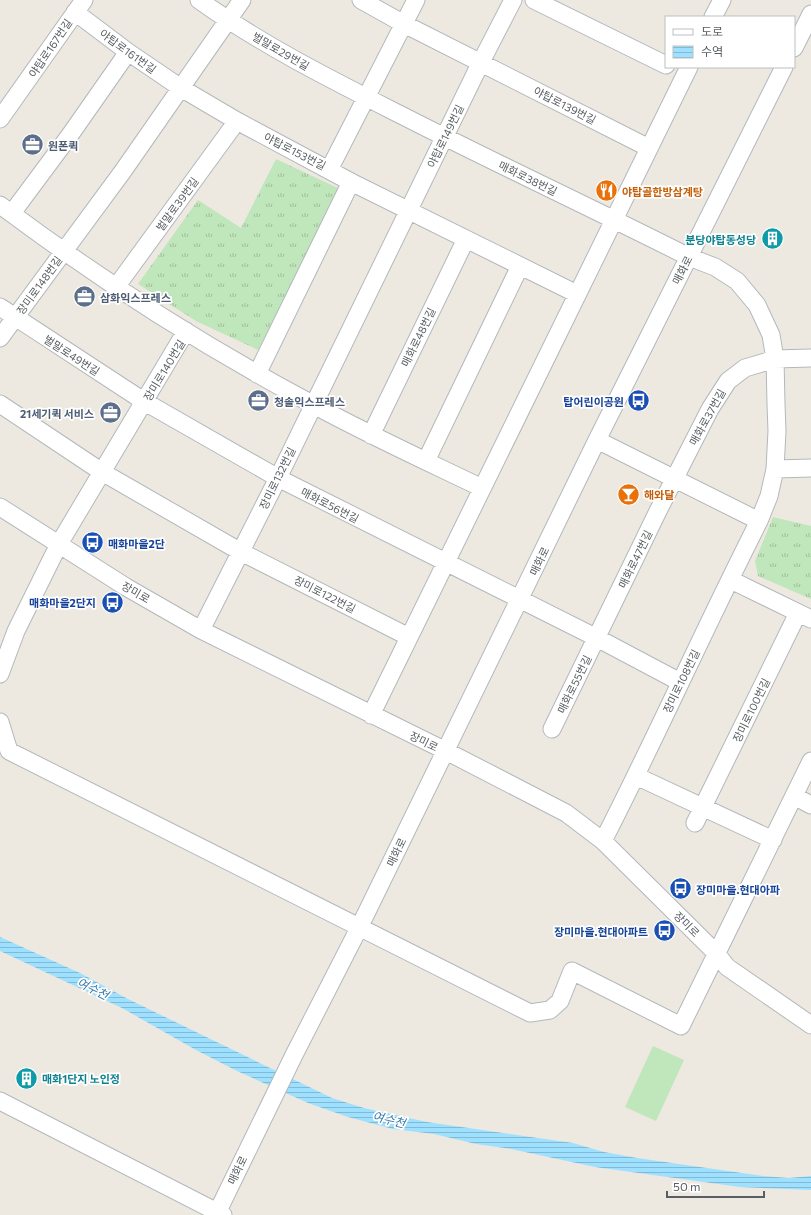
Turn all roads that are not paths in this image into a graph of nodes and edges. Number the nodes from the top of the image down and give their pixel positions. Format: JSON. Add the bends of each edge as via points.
{"nodes":[{"id":1,"x":199,"y":0,"type":"edge"},
{"id":2,"x":242,"y":0,"type":"edge"},
{"id":3,"x":361,"y":0,"type":"edge"},
{"id":4,"x":416,"y":0,"type":"edge"},
{"id":5,"x":513,"y":0,"type":"edge"},
{"id":6,"x":534,"y":0,"type":"edge"},
{"id":7,"x":722,"y":0,"type":"edge"},
{"id":8,"x":79,"y":6,"type":"edge"},
{"id":9,"x":811,"y":14,"type":"edge"},
{"id":10,"x":714,"y":16,"type":"edge"},
{"id":11,"x":228,"y":20,"type":"junction"},
{"id":12,"x":404,"y":24,"type":"junction"},
{"id":13,"x":795,"y":46,"type":"edge"},
{"id":14,"x":128,"y":52,"type":"junction"},
{"id":15,"x":481,"y":62,"type":"junction"},
{"id":16,"x":665,"y":64,"type":"edge"},
{"id":17,"x":784,"y":68,"type":"edge"},
{"id":18,"x":682,"y":69,"type":"edge"},
{"id":19,"x":181,"y":88,"type":"junction"},
{"id":20,"x":367,"y":98,"type":"junction"},
{"id":21,"x":0,"y":119,"type":"edge"},
{"id":22,"x":237,"y":121,"type":"junction"},
{"id":23,"x":444,"y":137,"type":"junction"},
{"id":24,"x":649,"y":148,"type":"junction"},
{"id":25,"x":329,"y":170,"type":"junction"},
{"id":26,"x":351,"y":182,"type":"junction"},
{"id":27,"x":6,"y":209,"type":"edge"},
{"id":28,"x":409,"y":211,"type":"junction"},
{"id":29,"x":614,"y":219,"type":"junction"},
{"id":30,"x":466,"y":239,"type":"junction"},
{"id":31,"x":64,"y":251,"type":"junction"},
{"id":32,"x":689,"y":257,"type":"junction"},
{"id":33,"x":520,"y":266,"type":"junction"},
{"id":34,"x":116,"y":286,"type":"junction"},
{"id":35,"x":577,"y":294,"type":"junction"},
{"id":36,"x":0,"y":307,"type":"edge"},
{"id":37,"x":15,"y":317,"type":"junction"},
{"id":38,"x":354,"y":321,"type":"joint"},
{"id":39,"x":186,"y":331,"type":"junction"},
{"id":40,"x":0,"y":338,"type":"edge"},
{"id":41,"x":811,"y":358,"type":"edge"},
{"id":42,"x":775,"y":360,"type":"junction"},
{"id":43,"x":257,"y":374,"type":"junction"},
{"id":44,"x":145,"y":402,"type":"junction"},
{"id":45,"x":0,"y":404,"type":"edge"},
{"id":46,"x":314,"y":405,"type":"junction"},
{"id":47,"x":371,"y":435,"type":"junction"},
{"id":48,"x":597,"y":440,"type":"junction"},
{"id":49,"x":426,"y":461,"type":"junction"},
{"id":50,"x":811,"y":468,"type":"edge"},
{"id":51,"x":775,"y":469,"type":"junction"},
{"id":52,"x":102,"y":472,"type":"junction"},
{"id":53,"x":278,"y":478,"type":"junction"},
{"id":54,"x":674,"y":480,"type":"junction"},
{"id":55,"x":482,"y":488,"type":"junction"},
{"id":56,"x":0,"y":507,"type":"edge"},
{"id":57,"x":759,"y":521,"type":"junction"},
{"id":58,"x":58,"y":544,"type":"junction"},
{"id":59,"x":241,"y":552,"type":"junction"},
{"id":60,"x":446,"y":563,"type":"junction"},
{"id":61,"x":731,"y":580,"type":"junction"},
{"id":62,"x":519,"y":600,"type":"junction"},
{"id":63,"x":805,"y":616,"type":"edge"},
{"id":64,"x":201,"y":630,"type":"junction"},
{"id":65,"x":410,"y":636,"type":"junction"},
{"id":66,"x":596,"y":638,"type":"junction"},
{"id":67,"x":0,"y":674,"type":"edge"},
{"id":68,"x":680,"y":682,"type":"junction"},
{"id":69,"x":371,"y":715,"type":"junction"},
{"id":70,"x":0,"y":722,"type":"edge"},
{"id":71,"x":552,"y":729,"type":"dead end"},
{"id":72,"x":446,"y":751,"type":"junction"},
{"id":73,"x":811,"y":762,"type":"edge"},
{"id":74,"x":636,"y":776,"type":"junction"},
{"id":75,"x":794,"y":796,"type":"junction"},
{"id":76,"x":811,"y":805,"type":"edge"},
{"id":77,"x":703,"y":807,"type":"junction"},
{"id":78,"x":696,"y":823,"type":"dead end"},
{"id":79,"x":773,"y":840,"type":"junction"},
{"id":80,"x":603,"y":841,"type":"junction"},
{"id":81,"x":359,"y":928,"type":"junction"},
{"id":82,"x":716,"y":953,"type":"junction"},
{"id":83,"x":811,"y":1025,"type":"edge"},
{"id":84,"x":0,"y":1101,"type":"edge"},
{"id":85,"x":219,"y":1214,"type":"edge"}],
"edges":[{"from":1,"to":11,"type":"street","name":"벌말로29번길"},
{"from":2,"to":11,"type":"street"},
{"from":3,"to":12,"type":"street"},
{"from":4,"to":12,"type":"street","name":"야탑로153번길"},
{"from":5,"to":15,"type":"street","name":"야탑로149번길"},
{"from":6,"to":16,"type":"street"},
{"from":7,"to":10,"type":"street"},
{"from":8,"to":14,"type":"street","name":"야탑로161번길"},
{"from":8,"to":21,"type":"street","name":"야탑로167번길"},
{"from":9,"to":13,"type":"street"},
{"from":11,"to":19,"type":"street"},
{"from":11,"to":20,"type":"street","name":"벌말로29번길"},
{"from":12,"to":15,"type":"street"},
{"from":12,"to":20,"type":"street","name":"야탑로153번길"},
{"from":14,"to":19,"type":"street","name":"야탑로161번길"},
{"from":14,"to":27,"type":"street","via":[[70,135]]},
{"from":15,"to":23,"type":"street","name":"야탑로149번길"},
{"from":15,"to":24,"type":"street","name":"야탑로139번길"},
{"from":17,"to":32,"type":"street","name":"매화로"},
{"from":18,"to":24,"type":"street"},
{"from":19,"to":22,"type":"street","name":"야탑로153번길"},
{"from":19,"to":31,"type":"street","name":"장미로148번길"},
{"from":20,"to":23,"type":"street","name":"매화로38번길"},
{"from":20,"to":25,"type":"street","name":"야탑로153번길"},
{"from":22,"to":25,"type":"street","name":"야탑로153번길"},
{"from":22,"to":34,"type":"street","name":"벌말로39번길"},
{"from":23,"to":28,"type":"street","name":"야탑로149번길"},
{"from":23,"to":29,"type":"street","name":"매화로38번길"},
{"from":24,"to":29,"type":"street"},
{"from":25,"to":26,"type":"street"},
{"from":26,"to":28,"type":"street"},
{"from":26,"to":43,"type":"street"},
{"from":27,"to":31,"type":"street","name":"장미로148번길"},
{"from":28,"to":30,"type":"street"},
{"from":28,"to":38,"type":"street","name":"야탑로149번길"},
{"from":29,"to":32,"type":"street","name":"매화로38번길"},
{"from":29,"to":35,"type":"street"},
{"from":30,"to":33,"type":"street"},
{"from":30,"to":47,"type":"street","name":"매화로48번길"},
{"from":31,"to":34,"type":"street","name":"장미로140번길"},
{"from":31,"to":37,"type":"street","name":"장미로148번길"},
{"from":32,"to":42,"type":"street","via":[[715,267],[737,281],[757,305],[771,334]]},
{"from":32,"to":48,"type":"street","name":"매화로"},
{"from":33,"to":35,"type":"street"},
{"from":33,"to":49,"type":"street"},
{"from":34,"to":39,"type":"street","name":"장미로140번길"},
{"from":35,"to":55,"type":"street"},
{"from":36,"to":37,"type":"street","name":"벌말로49번길"},
{"from":37,"to":40,"type":"street","name":"장미로148번길"},
{"from":37,"to":44,"type":"street","name":"벌말로49번길"},
{"from":38,"to":46,"type":"street","name":"장미로132번길"},
{"from":39,"to":43,"type":"street"},
{"from":39,"to":44,"type":"street","name":"장미로140번길"},
{"from":41,"to":42,"type":"street","name":"매화로37번길"},
{"from":42,"to":51,"type":"street"},
{"from":42,"to":54,"type":"street","name":"매화로37번길","via":[[745,368],[728,381],[710,409]]},
{"from":43,"to":46,"type":"street"},
{"from":44,"to":52,"type":"street","name":"장미로140번길"},
{"from":44,"to":53,"type":"street","name":"매화로56번길"},
{"from":45,"to":52,"type":"street"},
{"from":46,"to":47,"type":"street"},
{"from":46,"to":53,"type":"street","name":"장미로132번길"},
{"from":47,"to":49,"type":"street"},
{"from":48,"to":54,"type":"street"},
{"from":48,"to":62,"type":"street","name":"매화로"},
{"from":49,"to":55,"type":"street"},
{"from":50,"to":51,"type":"street"},
{"from":51,"to":57,"type":"street","via":[[769,496]]},
{"from":52,"to":58,"type":"street","name":"장미로140번길"},
{"from":52,"to":59,"type":"street"},
{"from":53,"to":59,"type":"street","name":"장미로132번길"},
{"from":53,"to":60,"type":"street","name":"매화로56번길"},
{"from":54,"to":57,"type":"street"},
{"from":54,"to":66,"type":"street","name":"매화로47번길"},
{"from":55,"to":60,"type":"street"},
{"from":56,"to":58,"type":"street","name":"장미로"},
{"from":57,"to":61,"type":"street","name":"장미로108번길"},
{"from":58,"to":64,"type":"street","name":"장미로"},
{"from":58,"to":67,"type":"street","name":"장미로140번길","via":[[28,606]]},
{"from":59,"to":64,"type":"street","name":"장미로132번길"},
{"from":59,"to":65,"type":"street","name":"장미로122번길"},
{"from":60,"to":62,"type":"street","name":"매화로56번길"},
{"from":60,"to":65,"type":"street"},
{"from":61,"to":63,"type":"street","name":"장미로100번길"},
{"from":61,"to":68,"type":"street","name":"장미로108번길"},
{"from":62,"to":66,"type":"street"},
{"from":62,"to":72,"type":"street","name":"매화로"},
{"from":63,"to":77,"type":"street","name":"장미로100번길"},
{"from":64,"to":69,"type":"street","name":"장미로"},
{"from":65,"to":69,"type":"street"},
{"from":66,"to":68,"type":"street"},
{"from":66,"to":71,"type":"street","name":"매화로55번길"},
{"from":68,"to":74,"type":"street","name":"장미로108번길"},
{"from":69,"to":72,"type":"street","name":"장미로"},
{"from":70,"to":81,"type":"street","via":[[9,751]]},
{"from":72,"to":80,"type":"street","name":"장미로","via":[[566,814]]},
{"from":72,"to":81,"type":"street","name":"매화로"},
{"from":73,"to":75,"type":"street"},
{"from":74,"to":77,"type":"street"},
{"from":74,"to":80,"type":"street","name":"장미로108번길"},
{"from":75,"to":76,"type":"street"},
{"from":75,"to":79,"type":"street"},
{"from":77,"to":78,"type":"street","name":"장미로100번길"},
{"from":77,"to":79,"type":"street"},
{"from":79,"to":82,"type":"street"},
{"from":80,"to":82,"type":"street","name":"장미로"},
{"from":81,"to":82,"type":"street","via":[[530,1013],[550,1010],[560,1000],[572,971],[681,1026]]},
{"from":81,"to":85,"type":"street","name":"매화로","via":[[259,1125]]},
{"from":82,"to":83,"type":"street","name":"장미로","via":[[727,967]]},
{"from":84,"to":85,"type":"street"}]}
